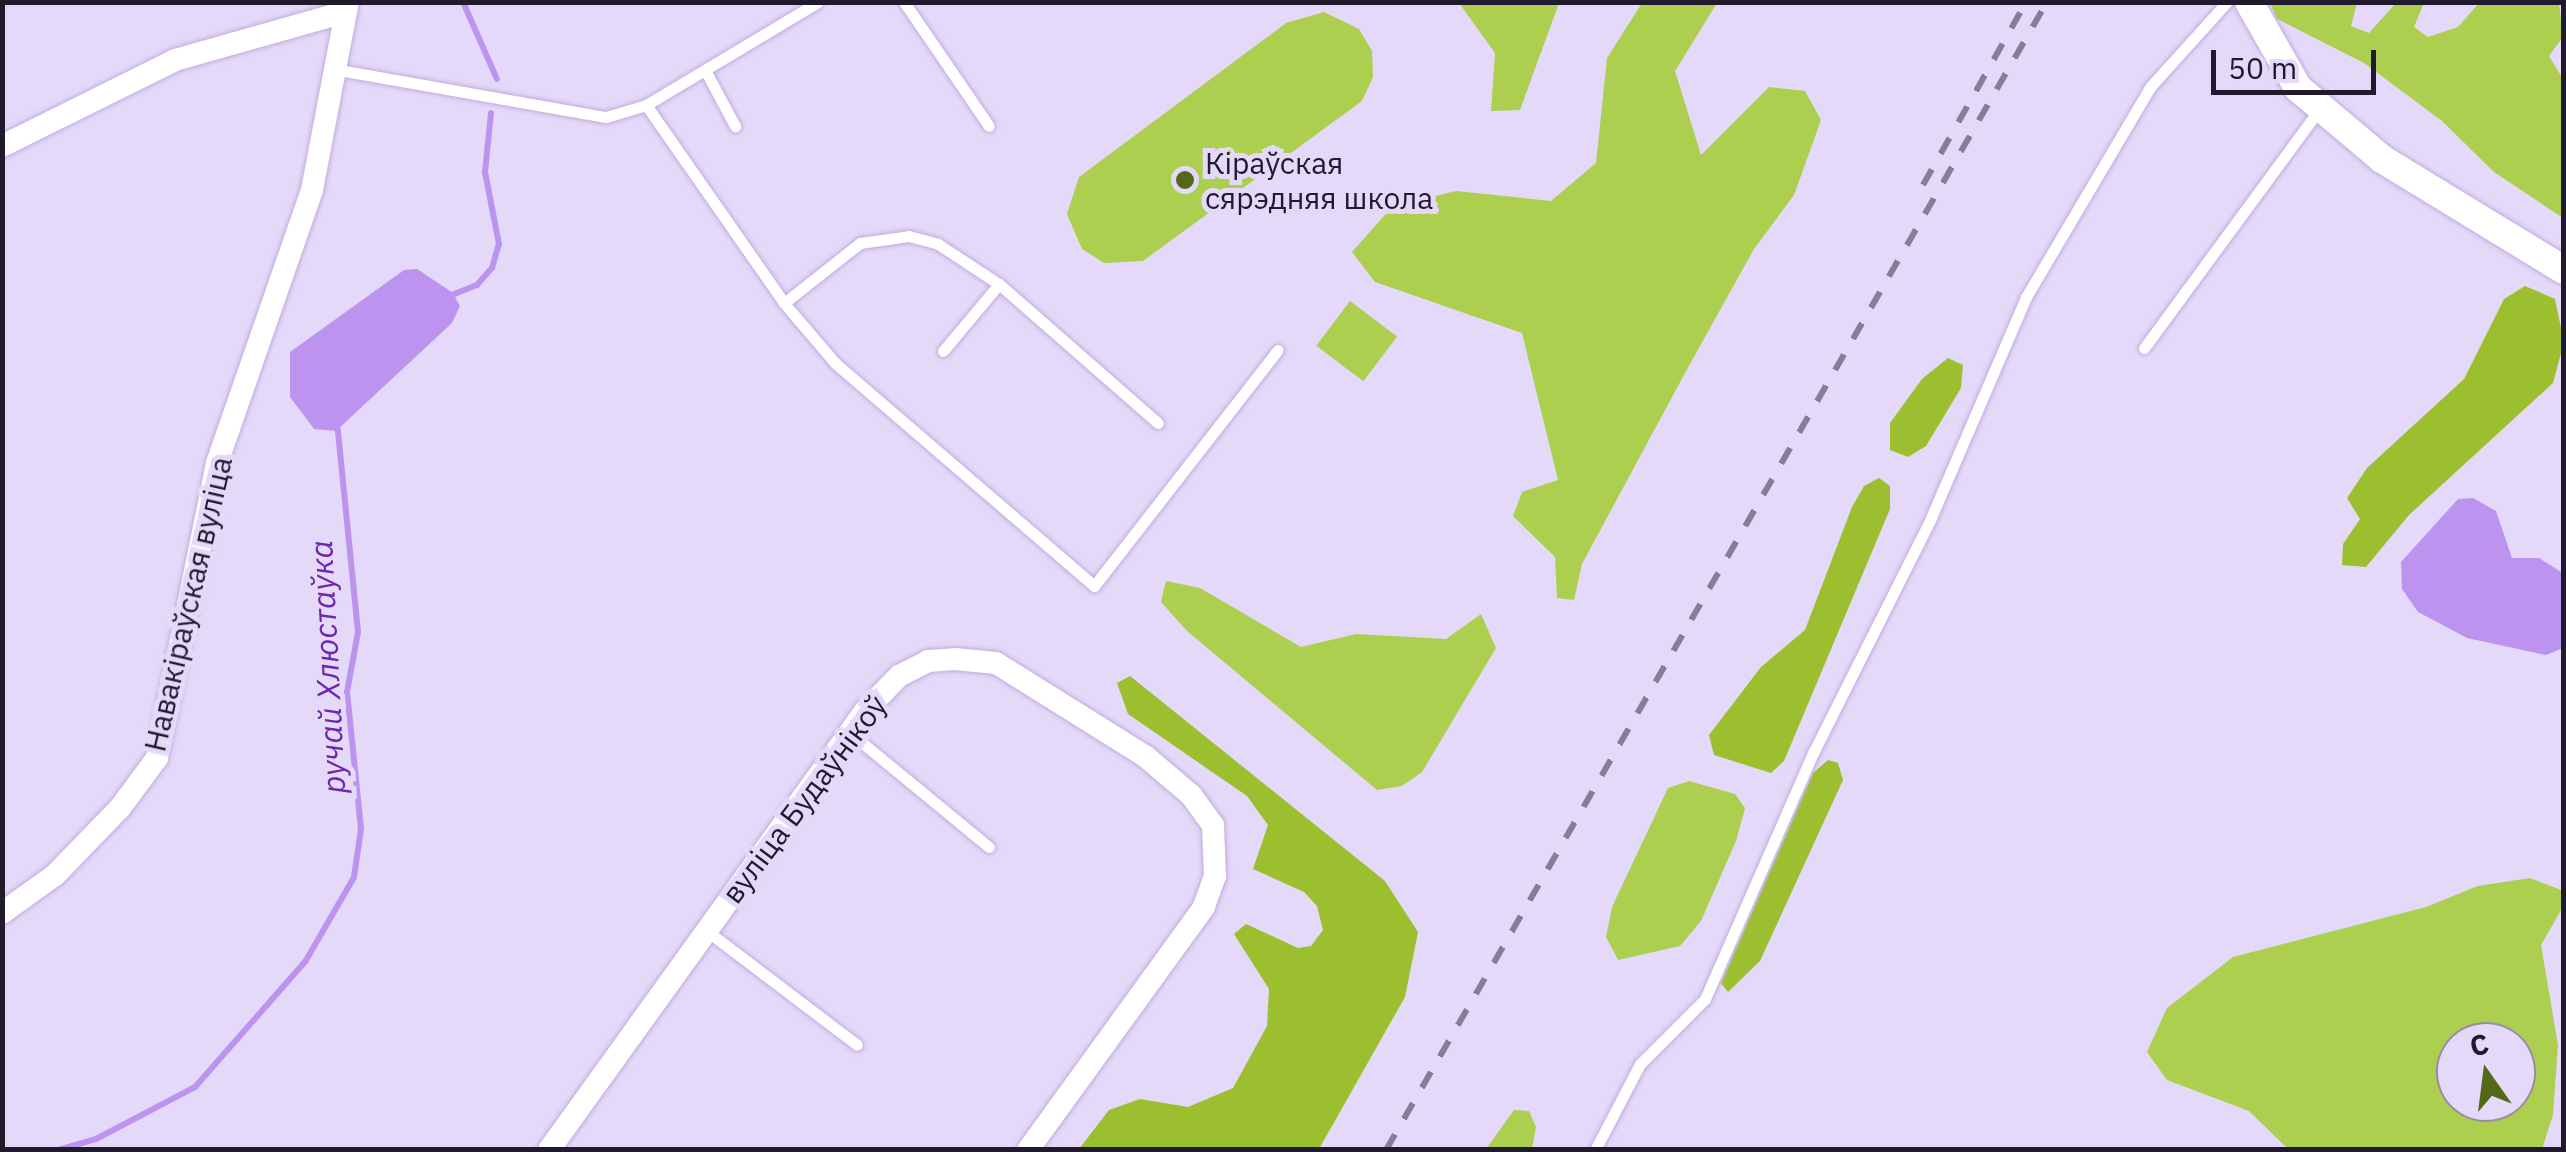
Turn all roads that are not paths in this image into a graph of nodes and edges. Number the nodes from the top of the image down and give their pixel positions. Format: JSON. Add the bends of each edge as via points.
{"nodes":[{"id":1,"x":818,"y":2,"type":"edge"},
{"id":2,"x":904,"y":2,"type":"edge"},
{"id":3,"x":2227,"y":2,"type":"edge"},
{"id":4,"x":2249,"y":2,"type":"edge"},
{"id":5,"x":347,"y":7,"type":"edge"},
{"id":6,"x":338,"y":70,"type":"junction"},
{"id":7,"x":705,"y":70,"type":"junction"},
{"id":8,"x":646,"y":104,"type":"junction"},
{"id":9,"x":2321,"y":108,"type":"junction"},
{"id":10,"x":734,"y":126,"type":"dead end"},
{"id":11,"x":989,"y":126,"type":"dead end"},
{"id":12,"x":2,"y":146,"type":"edge"},
{"id":13,"x":2564,"y":270,"type":"edge"},
{"id":14,"x":998,"y":284,"type":"junction"},
{"id":15,"x":784,"y":303,"type":"junction"},
{"id":16,"x":2144,"y":348,"type":"dead end"},
{"id":17,"x":1278,"y":350,"type":"dead end"},
{"id":18,"x":943,"y":351,"type":"dead end"},
{"id":19,"x":1158,"y":423,"type":"dead end"},
{"id":20,"x":849,"y":732,"type":"junction"},
{"id":21,"x":988,"y":847,"type":"dead end"},
{"id":22,"x":2,"y":913,"type":"edge"},
{"id":23,"x":707,"y":931,"type":"junction"},
{"id":24,"x":857,"y":1045,"type":"dead end"},
{"id":25,"x":549,"y":1150,"type":"edge"},
{"id":26,"x":1028,"y":1150,"type":"edge"},
{"id":27,"x":1595,"y":1150,"type":"edge"}],
"edges":[{"from":1,"to":7,"type":"lane"},
{"from":2,"to":11,"type":"lane"},
{"from":3,"to":27,"type":"lane","via":[[2151,86],[2026,297],[1930,520],[1814,751],[1704,999],[1640,1064]]},
{"from":4,"to":9,"type":"street","via":[[2268,46]]},
{"from":5,"to":6,"type":"street","name":"Навакіраўская вуліца"},
{"from":5,"to":12,"type":"street","via":[[175,60]]},
{"from":6,"to":8,"type":"lane","via":[[606,117]]},
{"from":6,"to":22,"type":"street","name":"Навакіраўская вуліца","via":[[284,280],[217,463],[157,758],[55,875]]},
{"from":7,"to":8,"type":"lane"},
{"from":7,"to":10,"type":"lane"},
{"from":8,"to":15,"type":"lane"},
{"from":9,"to":13,"type":"street","via":[[2382,158]]},
{"from":9,"to":16,"type":"lane"},
{"from":14,"to":15,"type":"lane","via":[[938,244],[881,237],[841,253]]},
{"from":14,"to":18,"type":"lane"},
{"from":14,"to":19,"type":"lane"},
{"from":15,"to":17,"type":"lane","via":[[834,363],[1094,586]]},
{"from":20,"to":21,"type":"lane"},
{"from":20,"to":23,"type":"street","name":"вуліца Будаўнікоў"},
{"from":20,"to":26,"type":"street","name":"вуліца Будаўнікоў","via":[[899,676],[928,662],[996,663],[1145,756],[1191,794],[1212,824],[1215,876],[1204,907]]},
{"from":23,"to":24,"type":"lane"},
{"from":23,"to":25,"type":"street","name":"вуліца Будаўнікоў"}]}
